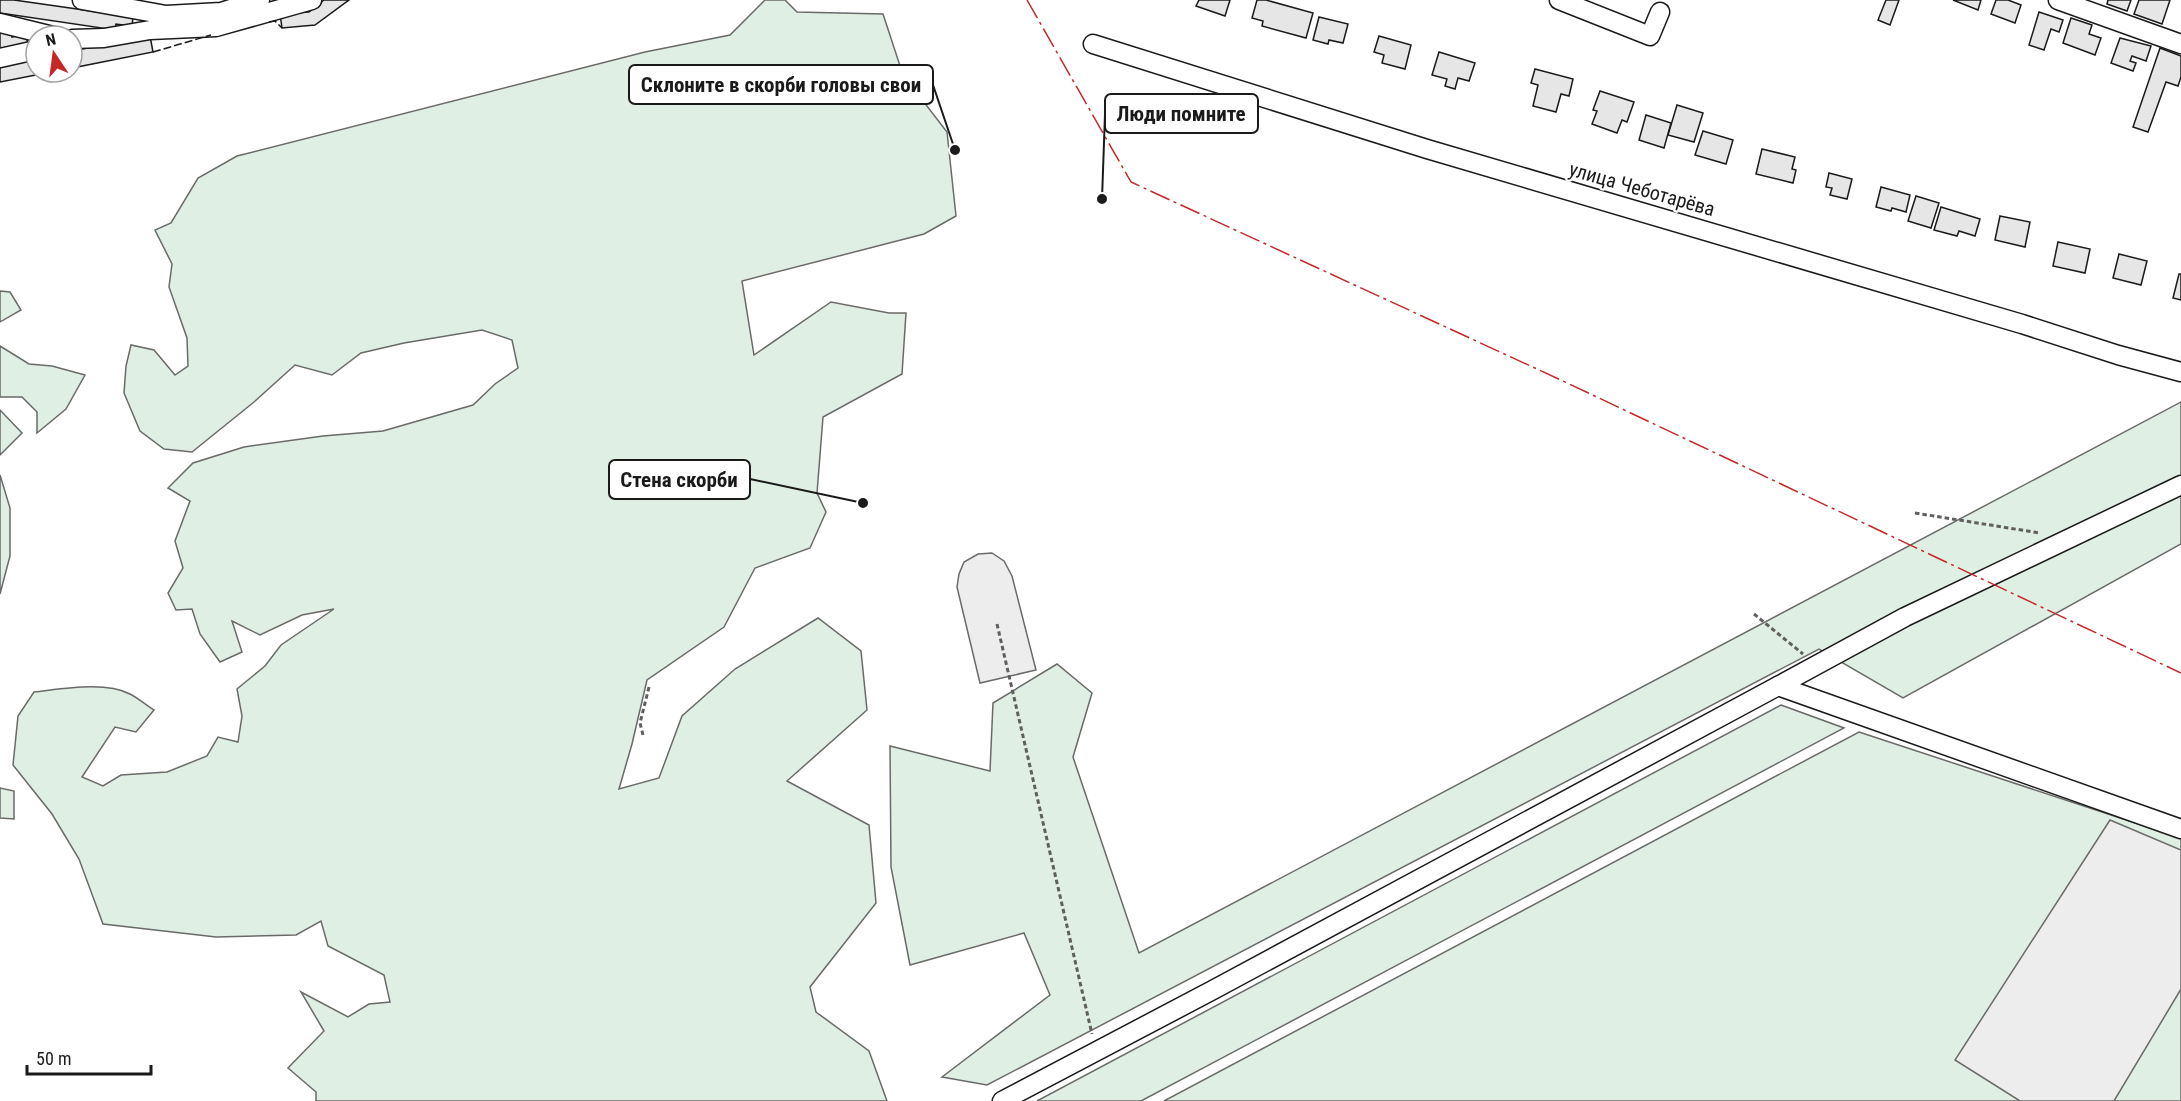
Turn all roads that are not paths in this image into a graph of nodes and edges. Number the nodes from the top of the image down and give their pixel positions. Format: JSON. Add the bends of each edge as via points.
{"nodes":[{"id":1,"x":82,"y":0,"type":"edge"},
{"id":2,"x":260,"y":0,"type":"edge"},
{"id":3,"x":312,"y":0,"type":"edge"},
{"id":4,"x":1559,"y":0,"type":"edge"},
{"id":5,"x":2058,"y":0,"type":"edge"},
{"id":6,"x":1660,"y":12,"type":"dead end"},
{"id":7,"x":0,"y":23,"type":"edge"},
{"id":8,"x":24,"y":29,"type":"edge"},
{"id":9,"x":2179,"y":37,"type":"edge"},
{"id":10,"x":84,"y":39,"type":"edge"},
{"id":11,"x":1093,"y":44,"type":"dead end"},
{"id":12,"x":24,"y":53,"type":"edge"},
{"id":13,"x":0,"y":58,"type":"edge"},
{"id":14,"x":2181,"y":372,"type":"edge"},
{"id":15,"x":2181,"y":485,"type":"edge"},
{"id":16,"x":1778,"y":686,"type":"junction"},
{"id":17,"x":2181,"y":829,"type":"edge"},
{"id":18,"x":1002,"y":1101,"type":"edge"}],
"edges":[{"from":1,"to":2,"type":"street","via":[[166,15],[221,12]]},
{"from":3,"to":10,"type":"street","via":[[216,27]]},
{"from":4,"to":6,"type":"street","via":[[1650,36]]},
{"from":5,"to":9,"type":"street"},
{"from":7,"to":8,"type":"street"},
{"from":11,"to":14,"type":"street","name":"улица Чеботарёва","via":[[1427,149]]},
{"from":12,"to":13,"type":"street"},
{"from":15,"to":16,"type":"street","via":[[1905,616]]},
{"from":16,"to":17,"type":"street"},
{"from":16,"to":18,"type":"street"}]}
